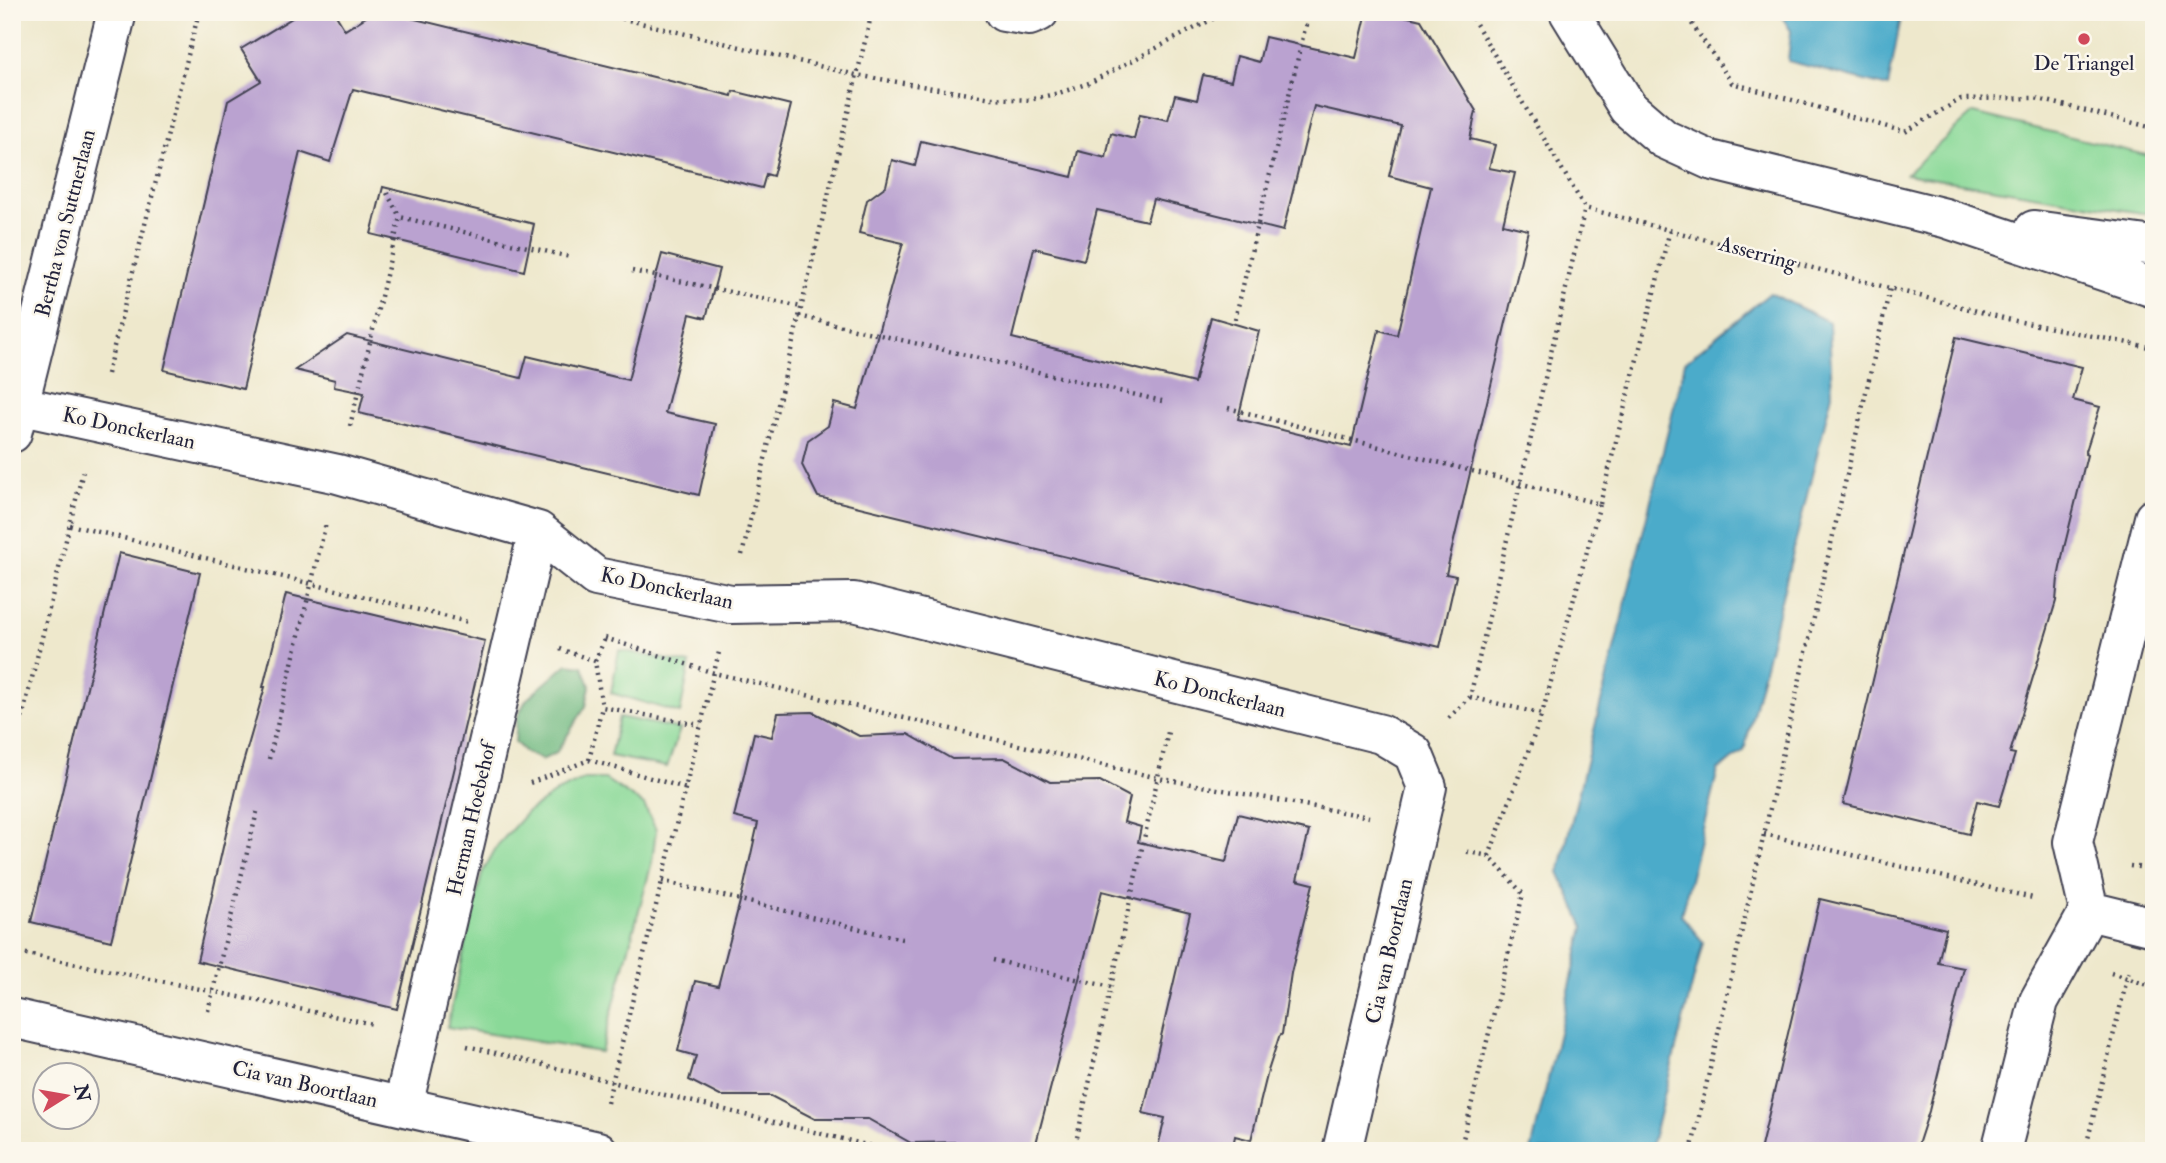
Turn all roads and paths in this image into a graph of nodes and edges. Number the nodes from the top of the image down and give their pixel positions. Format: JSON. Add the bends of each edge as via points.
{"nodes":[{"id":1,"x":117,"y":12,"type":"edge"},
{"id":2,"x":596,"y":12,"type":"edge"},
{"id":3,"x":872,"y":12,"type":"edge"},
{"id":4,"x":1004,"y":12,"type":"edge"},
{"id":5,"x":1039,"y":12,"type":"edge"},
{"id":6,"x":1226,"y":12,"type":"edge"},
{"id":7,"x":1309,"y":12,"type":"edge"},
{"id":8,"x":1469,"y":12,"type":"edge"},
{"id":9,"x":1569,"y":12,"type":"edge"},
{"id":10,"x":1684,"y":12,"type":"edge"},
{"id":11,"x":856,"y":75,"type":"junction"},
{"id":12,"x":2154,"y":128,"type":"edge"},
{"id":13,"x":387,"y":193,"type":"dead end"},
{"id":14,"x":1586,"y":208,"type":"junction"},
{"id":15,"x":400,"y":217,"type":"junction"},
{"id":16,"x":1945,"y":218,"type":"junction"},
{"id":17,"x":1670,"y":230,"type":"junction"},
{"id":18,"x":2154,"y":246,"type":"edge"},
{"id":19,"x":570,"y":257,"type":"dead end"},
{"id":20,"x":632,"y":271,"type":"dead end"},
{"id":21,"x":1890,"y":288,"type":"junction"},
{"id":22,"x":2154,"y":288,"type":"edge"},
{"id":23,"x":801,"y":307,"type":"junction"},
{"id":24,"x":799,"y":316,"type":"junction"},
{"id":25,"x":1235,"y":319,"type":"dead end"},
{"id":26,"x":2154,"y":348,"type":"edge"},
{"id":27,"x":1161,"y":401,"type":"dead end"},
{"id":28,"x":1228,"y":408,"type":"dead end"},
{"id":29,"x":15,"y":414,"type":"edge"},
{"id":30,"x":338,"y":474,"type":"junction"},
{"id":31,"x":1521,"y":484,"type":"junction"},
{"id":32,"x":1600,"y":504,"type":"junction"},
{"id":33,"x":2154,"y":518,"type":"edge"},
{"id":34,"x":70,"y":525,"type":"dead end"},
{"id":35,"x":538,"y":531,"type":"junction"},
{"id":36,"x":312,"y":584,"type":"junction"},
{"id":37,"x":731,"y":604,"type":"junction"},
{"id":38,"x":514,"y":634,"type":"junction"},
{"id":39,"x":605,"y":638,"type":"dead end"},
{"id":40,"x":714,"y":673,"type":"junction"},
{"id":41,"x":1179,"y":683,"type":"junction"},
{"id":42,"x":1470,"y":697,"type":"junction"},
{"id":43,"x":602,"y":707,"type":"junction"},
{"id":44,"x":1542,"y":715,"type":"junction"},
{"id":45,"x":701,"y":725,"type":"junction"},
{"id":46,"x":1413,"y":753,"type":"junction"},
{"id":47,"x":269,"y":759,"type":"dead end"},
{"id":48,"x":589,"y":760,"type":"junction"},
{"id":49,"x":1157,"y":778,"type":"junction"},
{"id":50,"x":685,"y":788,"type":"junction"},
{"id":51,"x":474,"y":805,"type":"junction"},
{"id":52,"x":258,"y":808,"type":"dead end"},
{"id":53,"x":1416,"y":833,"type":"junction"},
{"id":54,"x":1764,"y":834,"type":"junction"},
{"id":55,"x":1489,"y":856,"type":"junction"},
{"id":56,"x":662,"y":881,"type":"junction"},
{"id":57,"x":2088,"y":911,"type":"junction"},
{"id":58,"x":2154,"y":927,"type":"edge"},
{"id":59,"x":906,"y":940,"type":"dead end"},
{"id":60,"x":12,"y":951,"type":"edge"},
{"id":61,"x":993,"y":960,"type":"dead end"},
{"id":62,"x":2127,"y":978,"type":"dead end"},
{"id":63,"x":1111,"y":987,"type":"junction"},
{"id":64,"x":213,"y":991,"type":"junction"},
{"id":65,"x":12,"y":1018,"type":"edge"},
{"id":66,"x":421,"y":1034,"type":"junction"},
{"id":67,"x":196,"y":1060,"type":"junction"},
{"id":68,"x":612,"y":1083,"type":"junction"},
{"id":69,"x":403,"y":1106,"type":"junction"},
{"id":70,"x":596,"y":1150,"type":"edge"},
{"id":71,"x":891,"y":1151,"type":"edge"},
{"id":72,"x":1074,"y":1151,"type":"edge"},
{"id":73,"x":1342,"y":1151,"type":"edge"},
{"id":74,"x":1460,"y":1151,"type":"edge"},
{"id":75,"x":1691,"y":1151,"type":"edge"},
{"id":76,"x":2001,"y":1151,"type":"edge"},
{"id":77,"x":2085,"y":1151,"type":"edge"}],
"edges":[{"from":1,"to":29,"type":"street","name":"Bertha von Suttnerlaan"},
{"from":2,"to":11,"type":"path"},
{"from":3,"to":11,"type":"path"},
{"from":4,"to":5,"type":"street","via":[[1029,16]]},
{"from":6,"to":11,"type":"path","via":[[1089,83],[1030,100]]},
{"from":7,"to":25,"type":"path"},
{"from":8,"to":14,"type":"path"},
{"from":9,"to":16,"type":"street","via":[[1628,108],[1664,139],[1710,160]]},
{"from":10,"to":12,"type":"path","via":[[1732,83],[1905,132],[1961,99],[2035,98]]},
{"from":11,"to":23,"type":"path"},
{"from":13,"to":15,"type":"path"},
{"from":14,"to":17,"type":"path","name":"Asserring"},
{"from":14,"to":31,"type":"path"},
{"from":15,"to":19,"type":"path"},
{"from":15,"to":30,"type":"path"},
{"from":16,"to":18,"type":"street"},
{"from":16,"to":22,"type":"street"},
{"from":17,"to":21,"type":"path","name":"Asserring"},
{"from":17,"to":32,"type":"path"},
{"from":20,"to":23,"type":"path"},
{"from":21,"to":26,"type":"path","name":"Asserring","via":[[2011,320]]},
{"from":21,"to":54,"type":"path"},
{"from":23,"to":24,"type":"path"},
{"from":24,"to":27,"type":"path"},
{"from":24,"to":37,"type":"path"},
{"from":28,"to":31,"type":"path"},
{"from":29,"to":30,"type":"street","name":"Ko Donckerlaan"},
{"from":30,"to":35,"type":"street","name":"Ko Donckerlaan"},
{"from":30,"to":36,"type":"path"},
{"from":31,"to":32,"type":"path"},
{"from":31,"to":42,"type":"path"},
{"from":32,"to":44,"type":"path"},
{"from":33,"to":57,"type":"street","via":[[2073,842]]},
{"from":34,"to":36,"type":"path"},
{"from":35,"to":37,"type":"street","name":"Ko Donckerlaan","via":[[596,577]]},
{"from":35,"to":38,"type":"street","name":"Herman Hoebehof"},
{"from":36,"to":38,"type":"path"},
{"from":36,"to":47,"type":"path"},
{"from":37,"to":40,"type":"path"},
{"from":37,"to":41,"type":"street","name":"Ko Donckerlaan","via":[[854,602]]},
{"from":38,"to":43,"type":"path","via":[[595,661]]},
{"from":38,"to":51,"type":"street","name":"Herman Hoebehof"},
{"from":39,"to":40,"type":"path"},
{"from":40,"to":45,"type":"path"},
{"from":40,"to":49,"type":"path"},
{"from":41,"to":46,"type":"street","name":"Ko Donckerlaan","via":[[1381,734]]},
{"from":41,"to":49,"type":"path"},
{"from":42,"to":44,"type":"path"},
{"from":42,"to":46,"type":"path"},
{"from":43,"to":45,"type":"path"},
{"from":43,"to":48,"type":"path"},
{"from":44,"to":55,"type":"path"},
{"from":45,"to":50,"type":"path"},
{"from":46,"to":53,"type":"street","name":"Cia van Boortlaan","via":[[1427,787]]},
{"from":48,"to":50,"type":"path"},
{"from":48,"to":51,"type":"path"},
{"from":49,"to":53,"type":"path"},
{"from":49,"to":63,"type":"path"},
{"from":50,"to":56,"type":"path"},
{"from":51,"to":66,"type":"street","name":"Herman Hoebehof"},
{"from":52,"to":64,"type":"path"},
{"from":53,"to":55,"type":"path"},
{"from":53,"to":73,"type":"street","name":"Cia van Boortlaan"},
{"from":54,"to":57,"type":"path"},
{"from":54,"to":75,"type":"path"},
{"from":55,"to":74,"type":"path","via":[[1523,894]]},
{"from":56,"to":59,"type":"path"},
{"from":56,"to":68,"type":"path"},
{"from":57,"to":58,"type":"street"},
{"from":57,"to":76,"type":"street","via":[[2039,1000]]},
{"from":60,"to":64,"type":"path"},
{"from":61,"to":63,"type":"path"},
{"from":62,"to":77,"type":"path"},
{"from":63,"to":72,"type":"path"},
{"from":64,"to":66,"type":"path"},
{"from":64,"to":67,"type":"path"},
{"from":65,"to":67,"type":"street","name":"Cia van Boortlaan"},
{"from":66,"to":68,"type":"path"},
{"from":66,"to":69,"type":"street","name":"Herman Hoebehof"},
{"from":67,"to":69,"type":"street","name":"Cia van Boortlaan"},
{"from":68,"to":70,"type":"path"},
{"from":68,"to":71,"type":"path"},
{"from":69,"to":70,"type":"street","name":"Cia van Boortlaan"}]}
